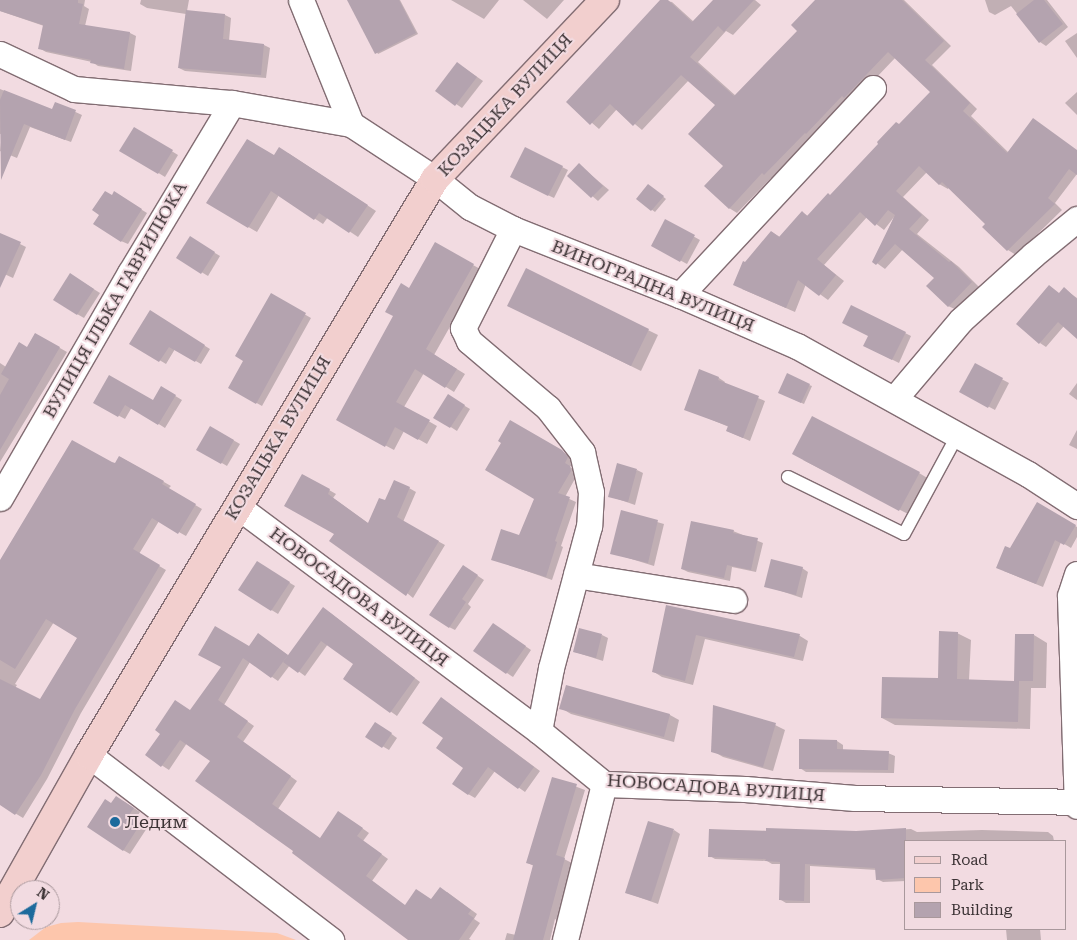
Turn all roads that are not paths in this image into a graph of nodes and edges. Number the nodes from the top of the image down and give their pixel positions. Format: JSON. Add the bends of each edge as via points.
{"nodes":[{"id":1,"x":301,"y":0,"type":"edge"},
{"id":2,"x":605,"y":0,"type":"edge"},
{"id":3,"x":0,"y":54,"type":"edge"},
{"id":4,"x":873,"y":88,"type":"dead end"},
{"id":5,"x":232,"y":103,"type":"junction"},
{"id":6,"x":351,"y":124,"type":"junction"},
{"id":7,"x":435,"y":179,"type":"junction"},
{"id":8,"x":1077,"y":219,"type":"edge"},
{"id":9,"x":513,"y":229,"type":"junction"},
{"id":10,"x":680,"y":296,"type":"junction"},
{"id":11,"x":895,"y":398,"type":"junction"},
{"id":12,"x":957,"y":436,"type":"junction"},
{"id":13,"x":788,"y":477,"type":"dead end"},
{"id":14,"x":0,"y":498,"type":"edge"},
{"id":15,"x":237,"y":506,"type":"junction"},
{"id":16,"x":1077,"y":506,"type":"edge"},
{"id":17,"x":1077,"y":574,"type":"edge"},
{"id":18,"x":576,"y":575,"type":"junction"},
{"id":19,"x":734,"y":600,"type":"dead end"},
{"id":20,"x":539,"y":731,"type":"junction"},
{"id":21,"x":88,"y":755,"type":"junction"},
{"id":22,"x":604,"y":784,"type":"junction"},
{"id":23,"x":1077,"y":802,"type":"edge"},
{"id":24,"x":1077,"y":806,"type":"edge"},
{"id":25,"x":0,"y":913,"type":"edge"},
{"id":26,"x":330,"y":940,"type":"edge"},
{"id":27,"x":565,"y":940,"type":"edge"}],
"edges":[{"from":1,"to":6,"type":"street"},
{"from":2,"to":7,"type":"street","name":"КОЗАЦЬКА ВУЛИЦЯ"},
{"from":3,"to":5,"type":"street","via":[[74,89]]},
{"from":4,"to":10,"type":"street"},
{"from":5,"to":6,"type":"street"},
{"from":5,"to":14,"type":"street","name":"ВУЛИЦЯ ІЛЬКА ГАВРИЛЮКА"},
{"from":6,"to":7,"type":"street","name":"ВИНОГРАДНА ВУЛИЦЯ"},
{"from":7,"to":9,"type":"street","name":"ВИНОГРАДНА ВУЛИЦЯ","via":[[470,207]]},
{"from":7,"to":15,"type":"street","name":"КОЗАЦЬКА ВУЛИЦЯ"},
{"from":8,"to":11,"type":"street","via":[[961,320]]},
{"from":9,"to":10,"type":"street","name":"ВИНОГРАДНА ВУЛИЦЯ"},
{"from":9,"to":18,"type":"street","via":[[462,328],[469,341],[548,408],[582,452],[591,492],[589,526]]},
{"from":10,"to":11,"type":"street","name":"ВИНОГРАДНА ВУЛИЦЯ","via":[[797,346]]},
{"from":11,"to":12,"type":"street","name":"ВИНОГРАДНА ВУЛИЦЯ"},
{"from":12,"to":13,"type":"lane","via":[[904,534]]},
{"from":12,"to":16,"type":"street","name":"ВИНОГРАДНА ВУЛИЦЯ","via":[[1028,474]]},
{"from":15,"to":20,"type":"street","name":"НОВОСАДОВА ВУЛИЦЯ"},
{"from":15,"to":21,"type":"street","name":"КОЗАЦЬКА ВУЛИЦЯ"},
{"from":17,"to":23,"type":"street","via":[[1070,596]]},
{"from":18,"to":19,"type":"street"},
{"from":18,"to":20,"type":"street","via":[[551,668]]},
{"from":20,"to":22,"type":"street","name":"НОВОСАДОВА ВУЛИЦЯ"},
{"from":21,"to":25,"type":"street","name":"КОЗАЦЬКА ВУЛИЦЯ"},
{"from":21,"to":26,"type":"street"},
{"from":22,"to":23,"type":"street","name":"НОВОСАДОВА ВУЛИЦЯ","via":[[745,789],[855,798]]},
{"from":22,"to":27,"type":"street"},
{"from":23,"to":24,"type":"street"}]}
